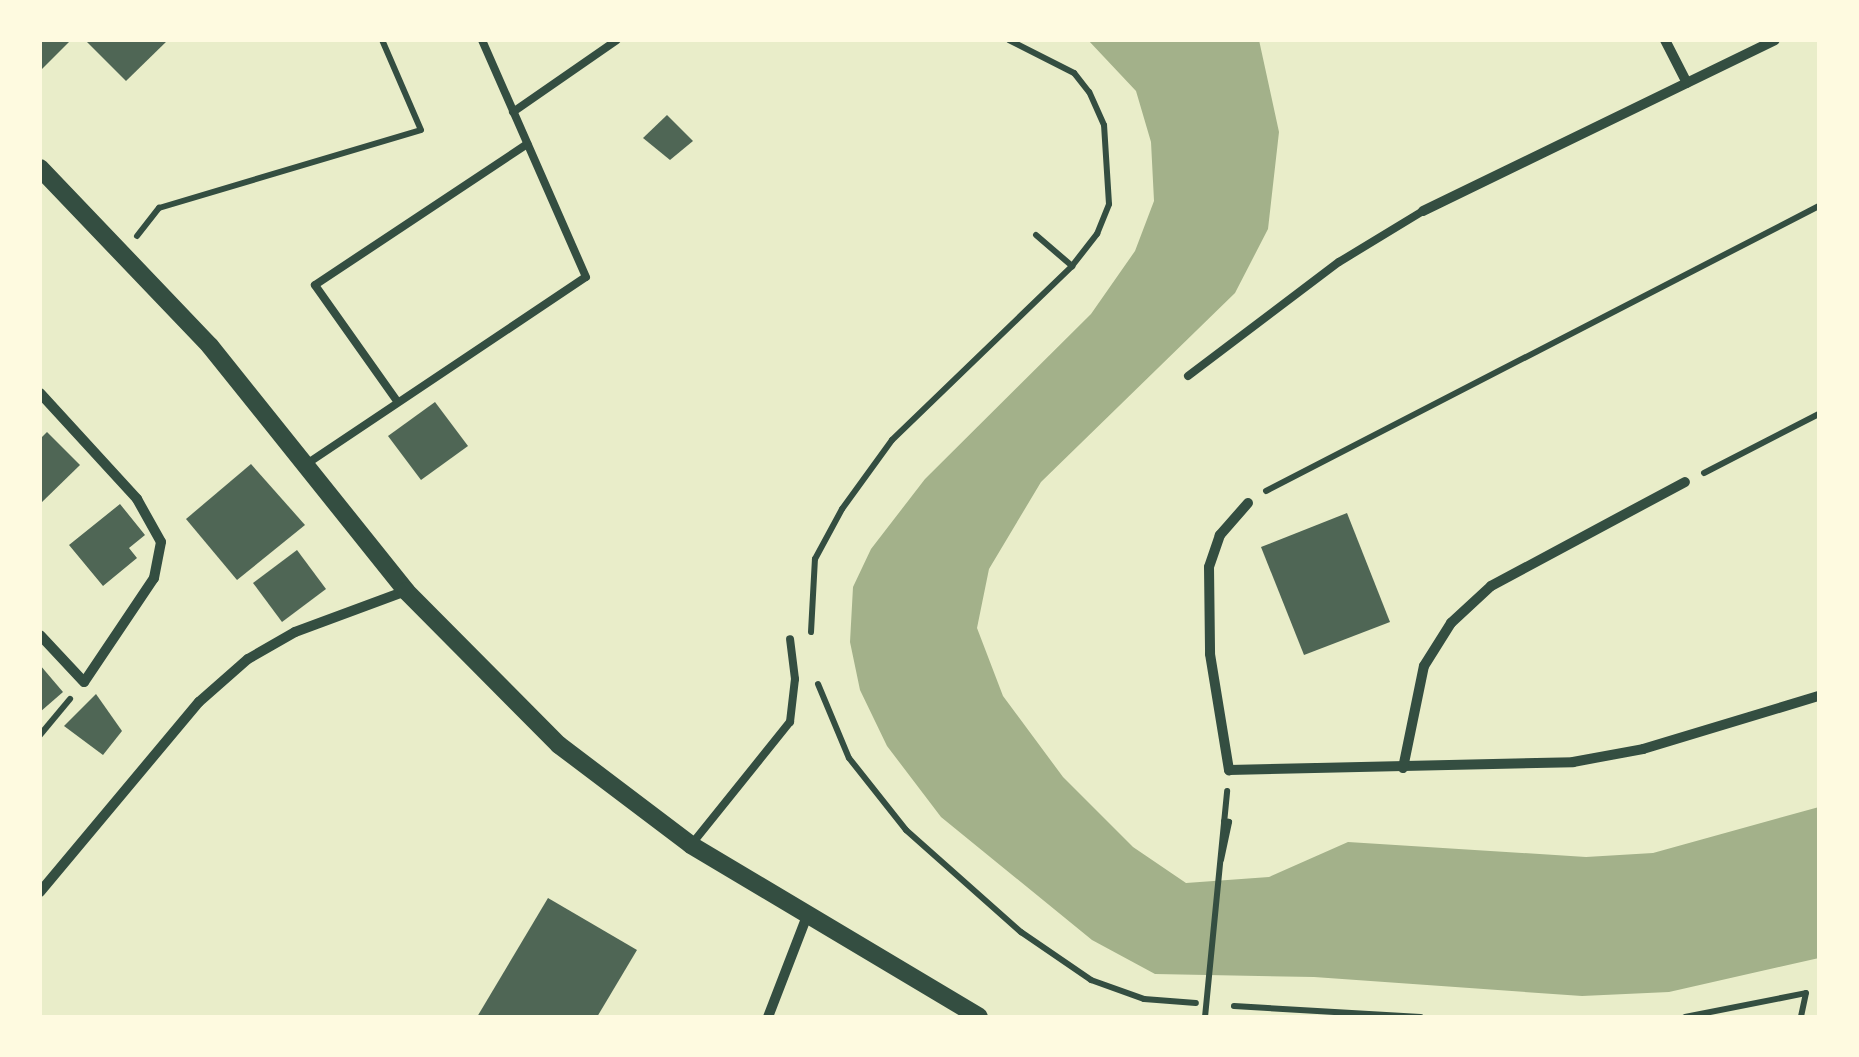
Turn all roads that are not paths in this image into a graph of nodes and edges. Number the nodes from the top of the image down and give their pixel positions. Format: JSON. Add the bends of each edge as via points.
{"nodes":[{"id":1,"x":482,"y":40,"type":"edge"},
{"id":2,"x":617,"y":40,"type":"edge"},
{"id":3,"x":1665,"y":40,"type":"edge"},
{"id":4,"x":1773,"y":41,"type":"edge"},
{"id":5,"x":1687,"y":83,"type":"junction"},
{"id":6,"x":513,"y":112,"type":"junction"},
{"id":7,"x":527,"y":144,"type":"junction"},
{"id":8,"x":40,"y":168,"type":"edge"},
{"id":9,"x":1422,"y":211,"type":"joint"},
{"id":10,"x":1188,"y":376,"type":"dead end"},
{"id":11,"x":40,"y":393,"type":"edge"},
{"id":12,"x":397,"y":401,"type":"junction"},
{"id":13,"x":308,"y":463,"type":"junction"},
{"id":14,"x":1685,"y":482,"type":"road end"},
{"id":15,"x":1248,"y":503,"type":"road end"},
{"id":16,"x":406,"y":591,"type":"junction"},
{"id":17,"x":40,"y":635,"type":"edge"},
{"id":18,"x":790,"y":639,"type":"dead end"},
{"id":19,"x":1819,"y":696,"type":"edge"},
{"id":20,"x":1402,"y":768,"type":"junction"},
{"id":21,"x":691,"y":845,"type":"junction"},
{"id":22,"x":40,"y":892,"type":"edge"},
{"id":23,"x":807,"y":916,"type":"junction"},
{"id":24,"x":768,"y":1017,"type":"edge"},
{"id":25,"x":980,"y":1017,"type":"edge"}],
"edges":[{"from":1,"to":6,"type":"lane"},
{"from":2,"to":6,"type":"lane"},
{"from":3,"to":5,"type":"street"},
{"from":4,"to":5,"type":"street"},
{"from":5,"to":9,"type":"street"},
{"from":6,"to":7,"type":"lane"},
{"from":7,"to":12,"type":"lane","via":[[586,277]]},
{"from":7,"to":12,"type":"lane","via":[[315,285]]},
{"from":8,"to":13,"type":"street","via":[[124,253]]},
{"from":9,"to":10,"type":"lane","via":[[1339,262]]},
{"from":11,"to":17,"type":"street","via":[[137,499],[161,542],[154,578],[84,682]]},
{"from":12,"to":13,"type":"lane"},
{"from":13,"to":16,"type":"street"},
{"from":14,"to":20,"type":"street","via":[[1491,586],[1451,623],[1424,666]]},
{"from":15,"to":20,"type":"street","via":[[1220,536],[1210,567],[1210,654],[1230,770]]},
{"from":16,"to":21,"type":"street","via":[[559,745]]},
{"from":16,"to":22,"type":"street","via":[[295,632],[248,659],[199,702]]},
{"from":18,"to":21,"type":"lane","via":[[790,722]]},
{"from":19,"to":20,"type":"street","via":[[1643,749],[1573,762]]},
{"from":21,"to":23,"type":"street"},
{"from":23,"to":24,"type":"street"},
{"from":23,"to":25,"type":"street"}]}
